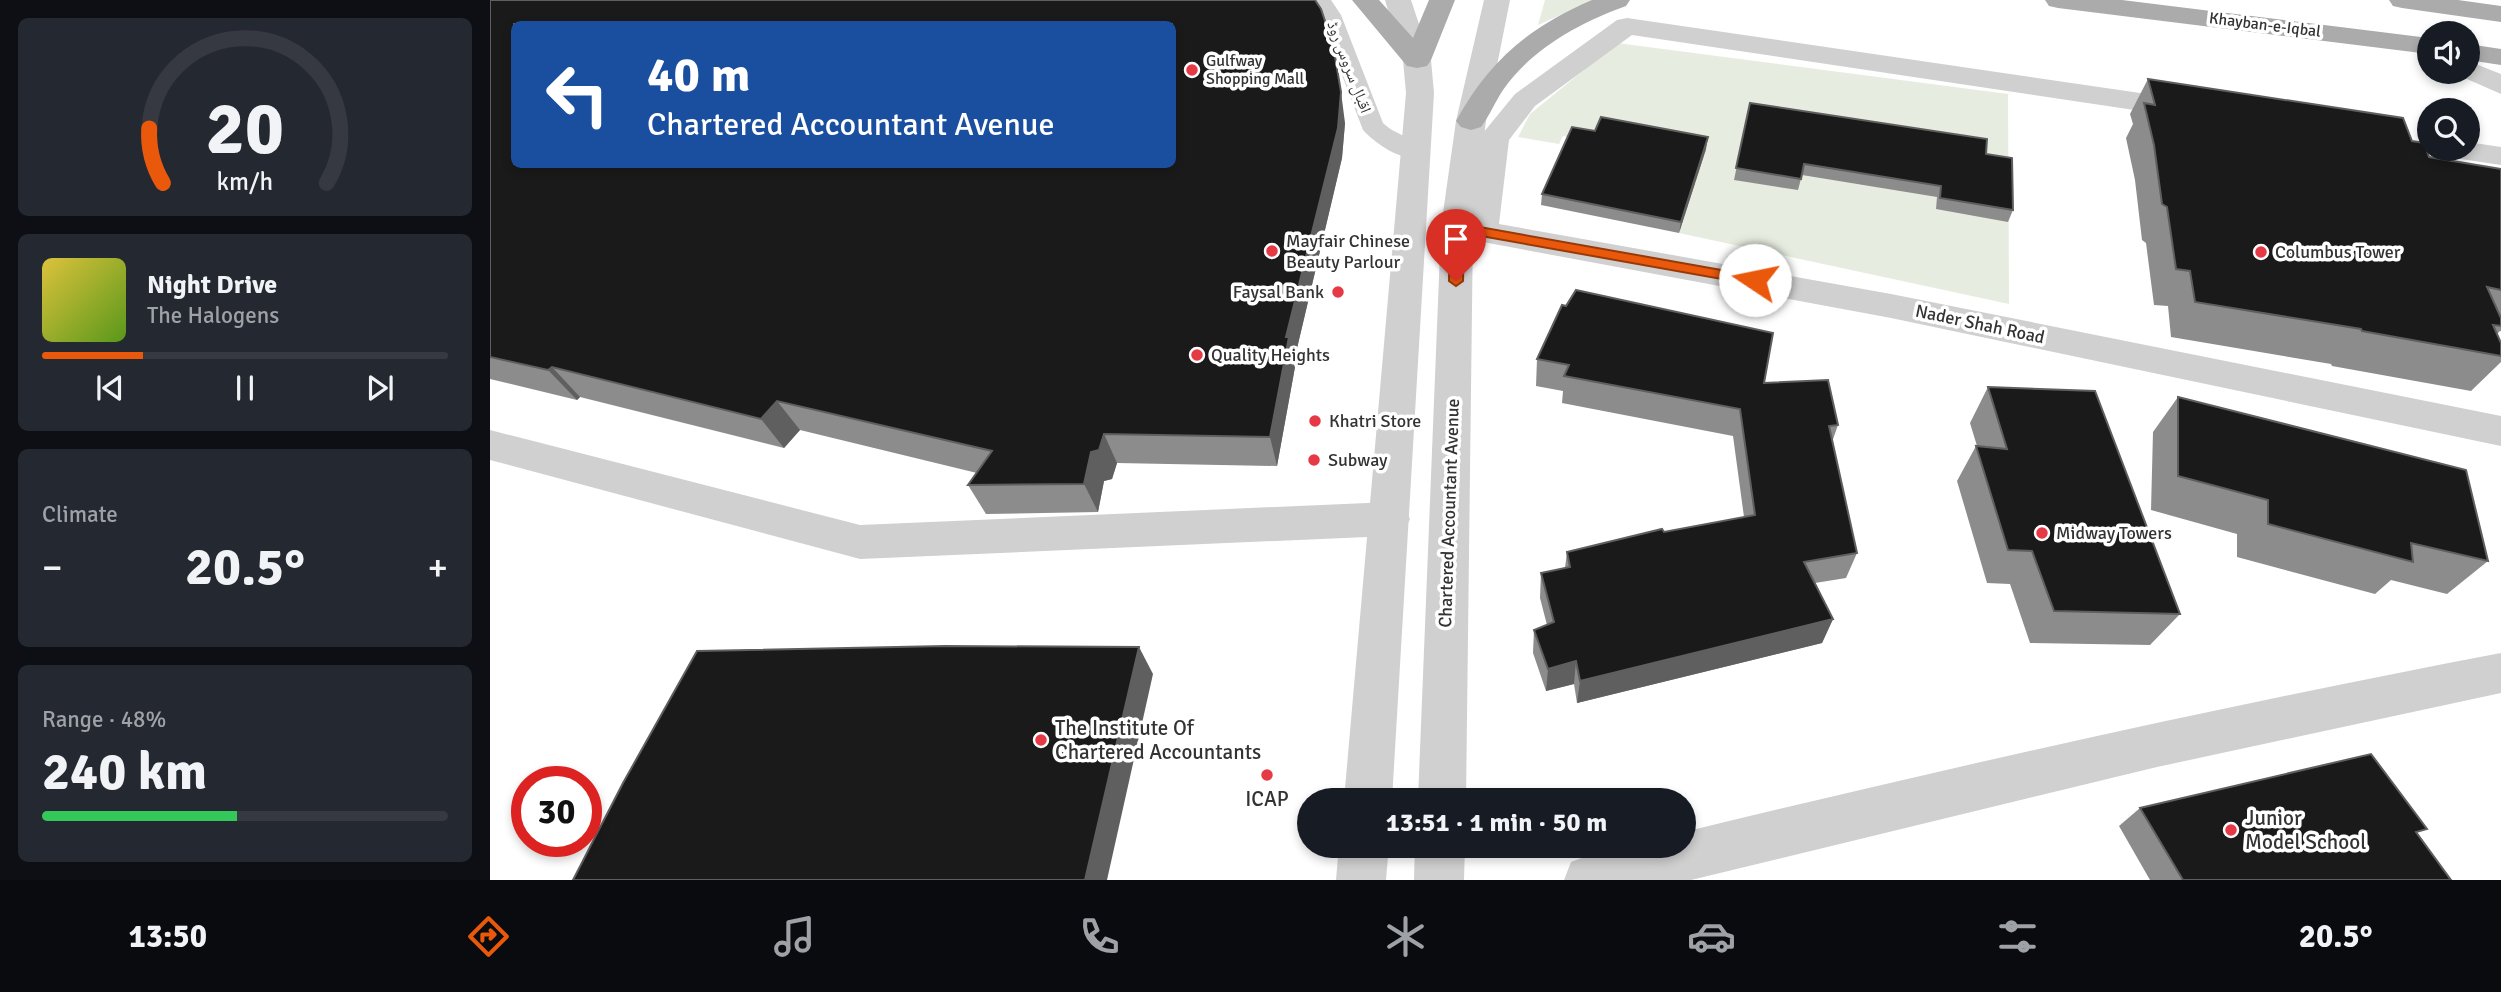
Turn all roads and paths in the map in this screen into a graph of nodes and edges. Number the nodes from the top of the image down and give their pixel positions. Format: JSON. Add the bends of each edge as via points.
{"nodes":[{"id":1,"x":1320,"y":0,"type":"edge"},
{"id":2,"x":1365,"y":0,"type":"edge"},
{"id":3,"x":1398,"y":0,"type":"edge"},
{"id":4,"x":1442,"y":0,"type":"edge"},
{"id":5,"x":1497,"y":0,"type":"edge"},
{"id":6,"x":2058,"y":0,"type":"edge"},
{"id":7,"x":2402,"y":0,"type":"edge"},
{"id":8,"x":1622,"y":13,"type":"edge"},
{"id":9,"x":2501,"y":14,"type":"edge"},
{"id":10,"x":2417,"y":45,"type":"edge"},
{"id":11,"x":2480,"y":53,"type":"edge"},
{"id":12,"x":2501,"y":57,"type":"edge"},
{"id":13,"x":1417,"y":60,"type":"junction"},
{"id":14,"x":2480,"y":75,"type":"edge"},
{"id":15,"x":2501,"y":85,"type":"edge"},
{"id":16,"x":2210,"y":112,"type":"edge"},
{"id":17,"x":1471,"y":121,"type":"junction"},
{"id":18,"x":1416,"y":152,"type":"junction"},
{"id":19,"x":2480,"y":153,"type":"edge"},
{"id":20,"x":2501,"y":156,"type":"edge"},
{"id":21,"x":1469,"y":228,"type":"junction"},
{"id":22,"x":2501,"y":431,"type":"edge"},
{"id":23,"x":490,"y":445,"type":"edge"},
{"id":24,"x":1390,"y":519,"type":"junction"},
{"id":25,"x":2501,"y":673,"type":"edge"},
{"id":26,"x":1369,"y":788,"type":"edge"},
{"id":27,"x":1443,"y":788,"type":"edge"},
{"id":28,"x":1363,"y":858,"type":"edge"},
{"id":29,"x":1440,"y":858,"type":"edge"},
{"id":30,"x":1362,"y":880,"type":"edge"},
{"id":31,"x":1439,"y":880,"type":"edge"},
{"id":32,"x":1589,"y":880,"type":"edge"}],
"edges":[{"from":1,"to":18,"type":"lane","name":"اقبال سروس روڈ","via":[[1372,125],[1384,138]]},
{"from":2,"to":13,"type":"main road"},
{"from":3,"to":13,"type":"street"},
{"from":4,"to":13,"type":"main road"},
{"from":5,"to":17,"type":"street"},
{"from":6,"to":10,"type":"main road","name":"Khayban-e-Iqbal"},
{"from":7,"to":9,"type":"main road"},
{"from":8,"to":16,"type":"street"},
{"from":8,"to":17,"type":"main road","via":[[1573,19],[1518,57],[1493,82]]},
{"from":8,"to":21,"type":"street","via":[[1525,100],[1494,139]]},
{"from":11,"to":12,"type":"main road"},
{"from":13,"to":18,"type":"street"},
{"from":14,"to":15,"type":"street"},
{"from":17,"to":21,"type":"street"},
{"from":18,"to":24,"type":"street"},
{"from":19,"to":20,"type":"street"},
{"from":21,"to":22,"type":"street","name":"Nader Shah Road","via":[[1891,306]]},
{"from":21,"to":27,"type":"street","name":"Chartered Accountant Avenue"},
{"from":23,"to":24,"type":"street","via":[[860,541]]},
{"from":24,"to":26,"type":"street"},
{"from":25,"to":32,"type":"street","via":[[2317,708],[2026,773]]},
{"from":28,"to":30,"type":"street"},
{"from":29,"to":31,"type":"street"}]}
